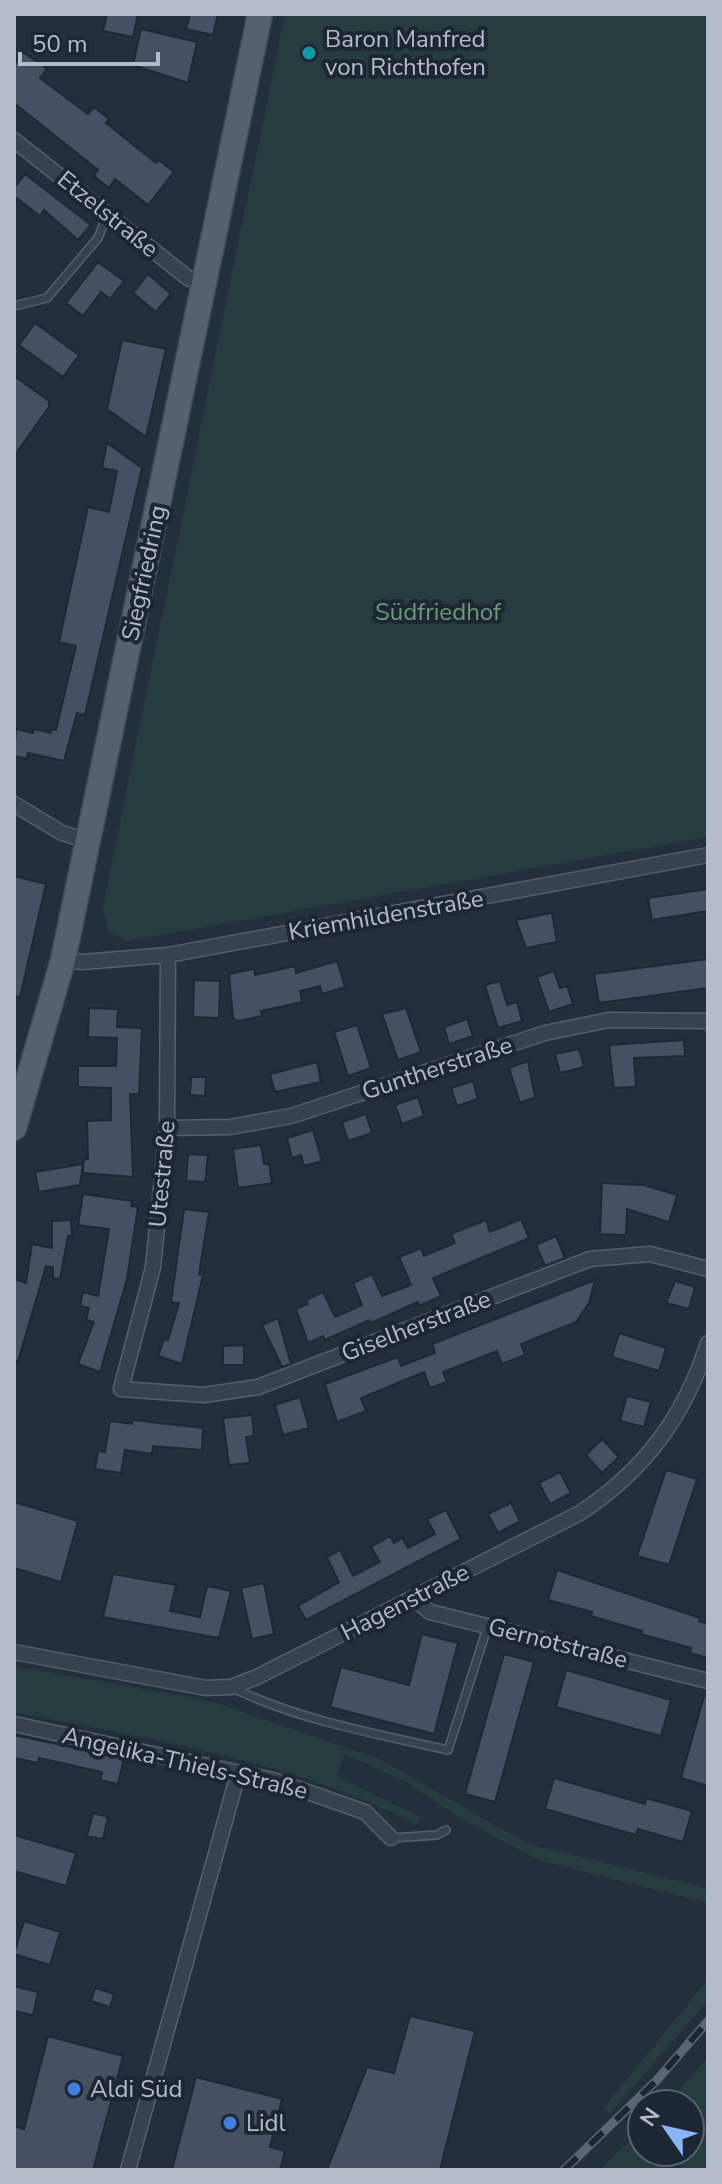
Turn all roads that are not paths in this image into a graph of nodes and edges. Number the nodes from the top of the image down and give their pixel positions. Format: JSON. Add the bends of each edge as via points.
{"nodes":[{"id":1,"x":260,"y":14,"type":"edge"},
{"id":2,"x":14,"y":140,"type":"edge"},
{"id":3,"x":108,"y":212,"type":"junction"},
{"id":4,"x":204,"y":284,"type":"junction"},
{"id":5,"x":14,"y":306,"type":"edge"},
{"id":6,"x":14,"y":804,"type":"edge"},
{"id":7,"x":88,"y":841,"type":"junction"},
{"id":8,"x":708,"y":855,"type":"edge"},
{"id":9,"x":168,"y":955,"type":"junction"},
{"id":10,"x":63,"y":960,"type":"junction"},
{"id":11,"x":708,"y":1021,"type":"edge"},
{"id":12,"x":14,"y":1128,"type":"edge"},
{"id":13,"x":167,"y":1128,"type":"junction"},
{"id":14,"x":708,"y":1269,"type":"edge"},
{"id":15,"x":708,"y":1343,"type":"edge"},
{"id":16,"x":121,"y":1389,"type":"joint"},
{"id":17,"x":413,"y":1598,"type":"junction"},
{"id":18,"x":488,"y":1625,"type":"junction"},
{"id":19,"x":14,"y":1652,"type":"edge"},
{"id":20,"x":708,"y":1681,"type":"edge"},
{"id":21,"x":231,"y":1687,"type":"junction"},
{"id":22,"x":14,"y":1724,"type":"edge"},
{"id":23,"x":235,"y":1785,"type":"dead end"},
{"id":24,"x":446,"y":1830,"type":"dead end"},
{"id":25,"x":391,"y":1838,"type":"joint"},
{"id":26,"x":128,"y":2170,"type":"edge"}],
"edges":[{"from":1,"to":4,"type":"main road","name":"Siegfriedring"},
{"from":2,"to":3,"type":"street","name":"Etzelstraße"},
{"from":3,"to":4,"type":"street","name":"Etzelstraße","via":[[188,278]]},
{"from":3,"to":5,"type":"lane","via":[[98,238],[47,298]]},
{"from":4,"to":7,"type":"main road","name":"Siegfriedring"},
{"from":6,"to":7,"type":"street","via":[[62,833]]},
{"from":7,"to":10,"type":"main road","name":"Siegfriedring"},
{"from":8,"to":9,"type":"street","name":"Kriemhildenstraße"},
{"from":9,"to":10,"type":"street","name":"Kriemhildenstraße"},
{"from":9,"to":13,"type":"street","name":"Utestraße"},
{"from":10,"to":12,"type":"main road","name":"Siegfriedring"},
{"from":11,"to":13,"type":"street","name":"Guntherstraße","via":[[609,1020],[545,1033],[291,1116],[230,1127]]},
{"from":13,"to":16,"type":"street","name":"Utestraße","via":[[153,1267]]},
{"from":14,"to":16,"type":"street","name":"Giselherstraße","via":[[650,1254],[590,1259],[258,1387],[204,1395]]},
{"from":15,"to":17,"type":"street","name":"Hagenstraße","via":[[672,1426],[631,1475],[580,1513]]},
{"from":17,"to":18,"type":"street","name":"Gernotstraße","via":[[430,1612]]},
{"from":17,"to":21,"type":"street","name":"Hagenstraße"},
{"from":18,"to":20,"type":"street","name":"Gernotstraße"},
{"from":18,"to":21,"type":"lane","via":[[448,1750],[368,1732]]},
{"from":19,"to":21,"type":"street","name":"Hagenstraße","via":[[206,1688]]},
{"from":22,"to":25,"type":"street","name":"Angelika-Thiels-Straße","via":[[273,1780],[365,1812]]},
{"from":23,"to":26,"type":"street","name":"Angelika-Thiels-Straße"},
{"from":24,"to":25,"type":"lane"}]}
